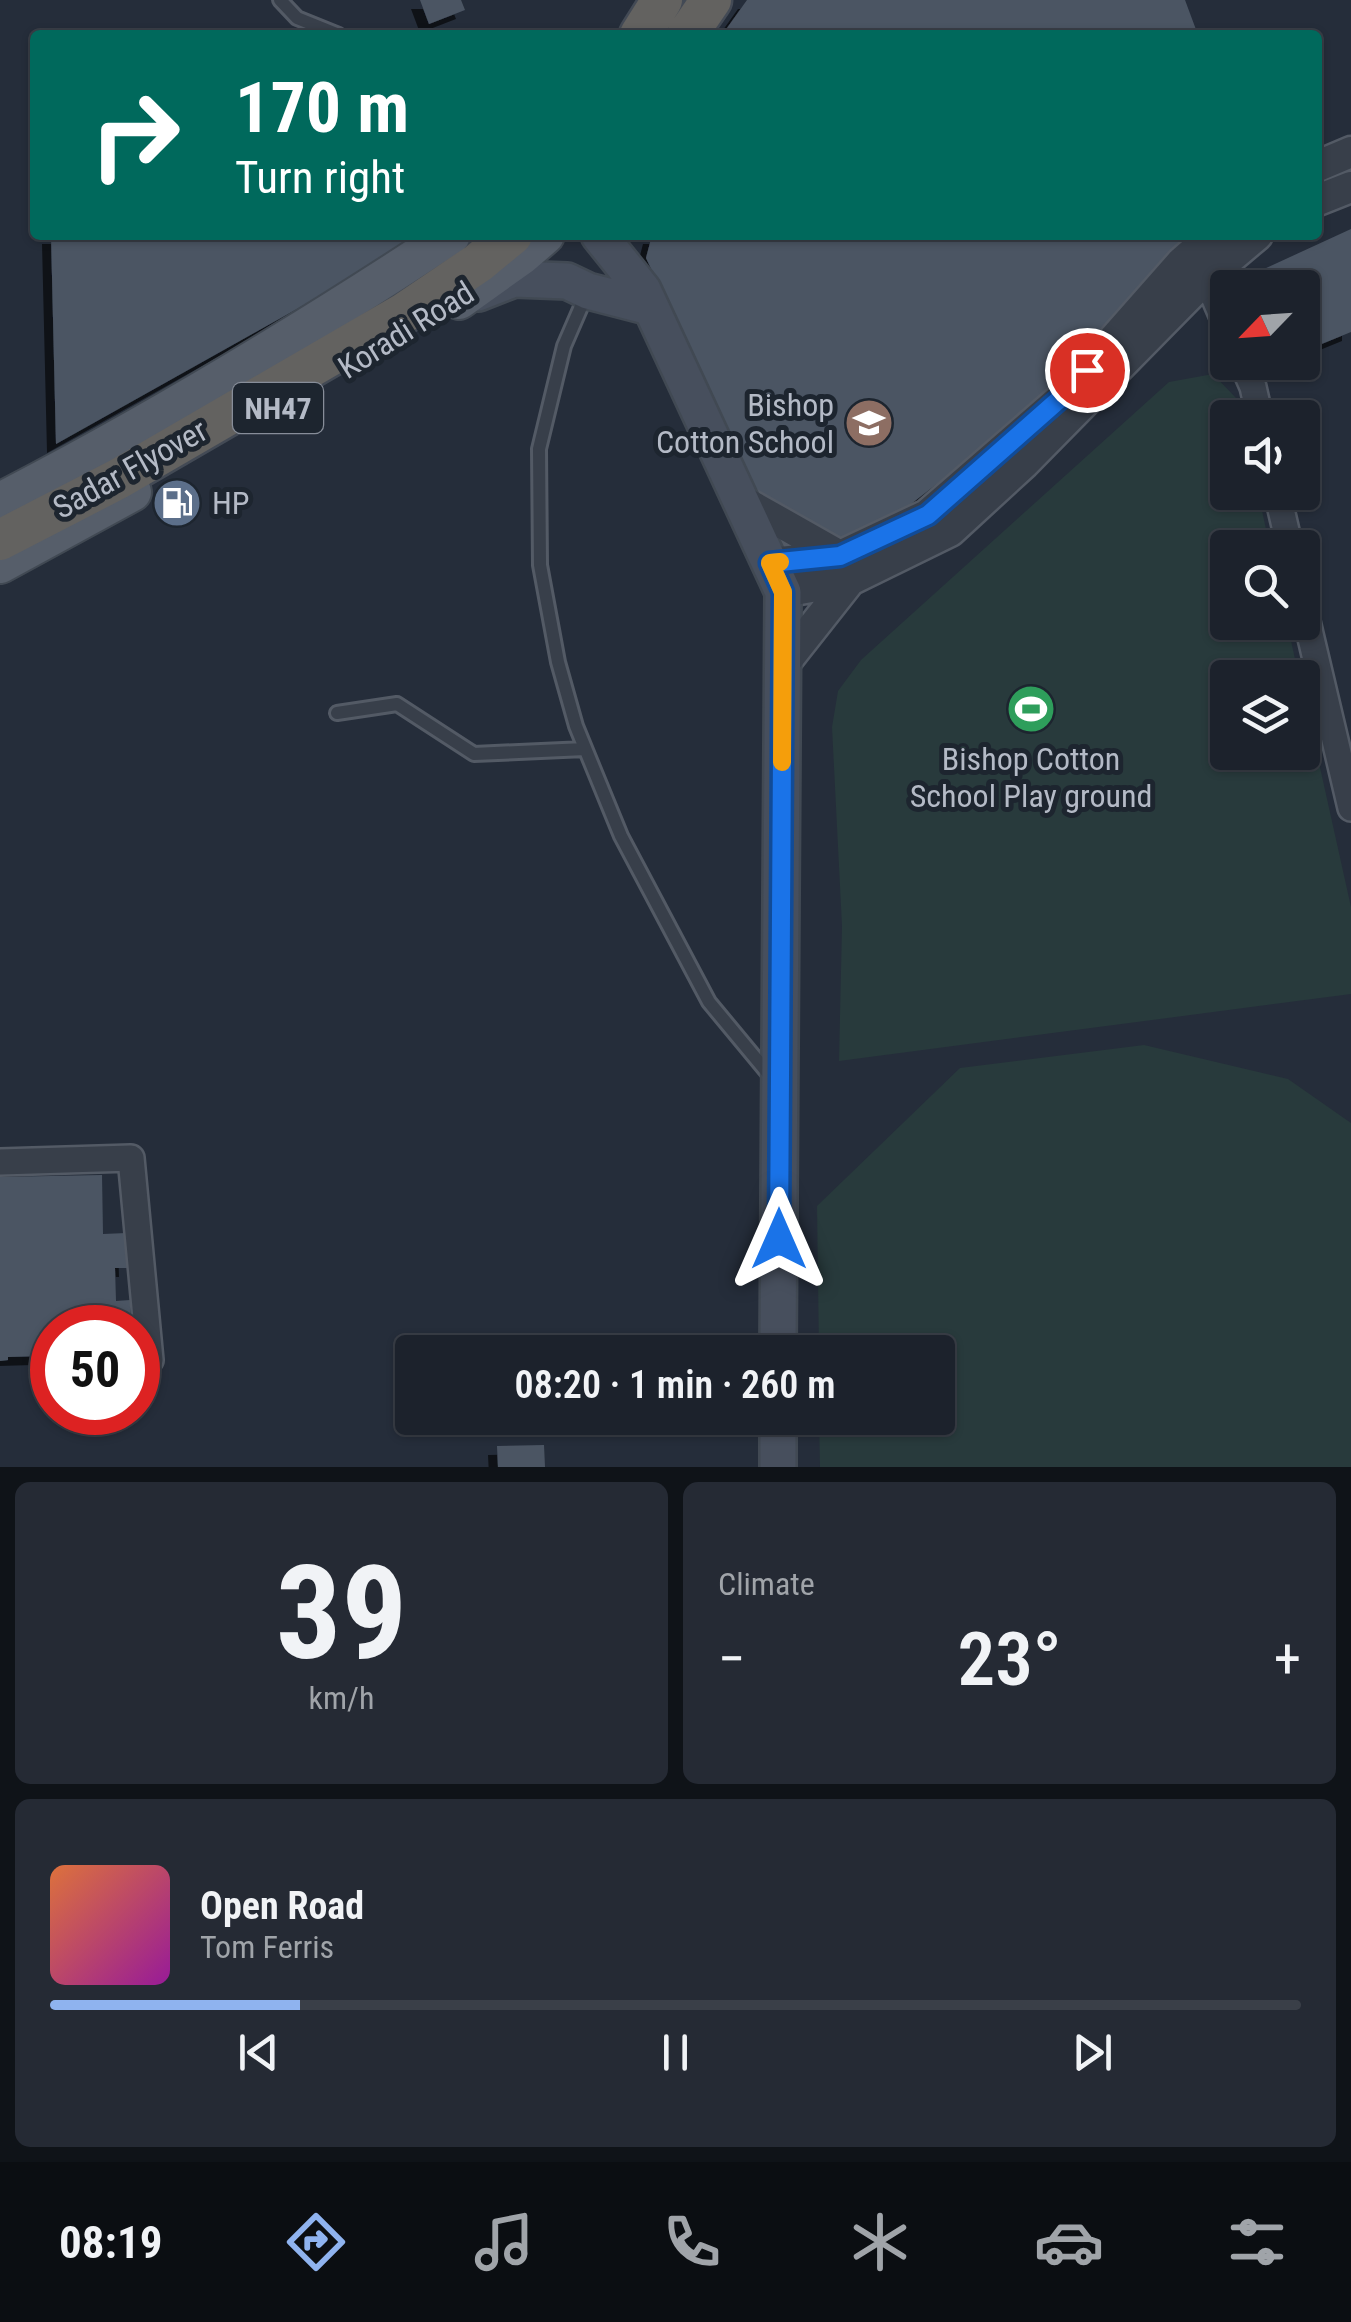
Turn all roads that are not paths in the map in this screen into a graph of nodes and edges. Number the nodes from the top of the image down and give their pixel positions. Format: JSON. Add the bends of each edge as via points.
{"nodes":[{"id":1,"x":280,"y":0,"type":"edge"},
{"id":2,"x":662,"y":0,"type":"edge"},
{"id":3,"x":687,"y":0,"type":"edge"},
{"id":4,"x":711,"y":0,"type":"edge"},
{"id":5,"x":734,"y":0,"type":"edge"},
{"id":6,"x":327,"y":30,"type":"edge"},
{"id":7,"x":643,"y":30,"type":"edge"},
{"id":8,"x":666,"y":30,"type":"edge"},
{"id":9,"x":690,"y":30,"type":"edge"},
{"id":10,"x":713,"y":30,"type":"edge"},
{"id":11,"x":1351,"y":152,"type":"edge"},
{"id":12,"x":1322,"y":164,"type":"edge"},
{"id":13,"x":1351,"y":187,"type":"edge"},
{"id":14,"x":1322,"y":198,"type":"edge"},
{"id":15,"x":443,"y":240,"type":"edge"},
{"id":16,"x":474,"y":240,"type":"edge"},
{"id":17,"x":506,"y":240,"type":"edge"},
{"id":18,"x":539,"y":240,"type":"edge"},
{"id":19,"x":603,"y":240,"type":"edge"},
{"id":20,"x":1207,"y":240,"type":"edge"},
{"id":21,"x":1251,"y":240,"type":"edge"},
{"id":22,"x":1206,"y":278,"type":"junction"},
{"id":23,"x":1210,"y":287,"type":"edge"},
{"id":24,"x":588,"y":290,"type":"junction"},
{"id":25,"x":455,"y":303,"type":"junction"},
{"id":26,"x":650,"y":306,"type":"junction"},
{"id":27,"x":741,"y":500,"type":"junction"},
{"id":28,"x":0,"y":502,"type":"edge"},
{"id":29,"x":0,"y":522,"type":"edge"},
{"id":30,"x":0,"y":540,"type":"edge"},
{"id":31,"x":0,"y":564,"type":"edge"},
{"id":32,"x":845,"y":568,"type":"junction"},
{"id":33,"x":776,"y":577,"type":"junction"},
{"id":34,"x":1311,"y":640,"type":"edge"},
{"id":35,"x":783,"y":664,"type":"junction"},
{"id":36,"x":337,"y":713,"type":"dead end"},
{"id":37,"x":585,"y":749,"type":"junction"},
{"id":38,"x":1351,"y":808,"type":"edge"},
{"id":39,"x":780,"y":1088,"type":"junction"},
{"id":40,"x":0,"y":1162,"type":"edge"},
{"id":41,"x":145,"y":1305,"type":"edge"},
{"id":42,"x":778,"y":1335,"type":"edge"},
{"id":43,"x":778,"y":1435,"type":"edge"},
{"id":44,"x":778,"y":1467,"type":"edge"}],
"edges":[{"from":1,"to":6,"type":"lane","via":[[297,18]]},
{"from":2,"to":7,"type":"highway"},
{"from":3,"to":8,"type":"highway"},
{"from":4,"to":9,"type":"highway"},
{"from":5,"to":10,"type":"main road"},
{"from":11,"to":12,"type":"street"},
{"from":13,"to":14,"type":"street"},
{"from":15,"to":28,"type":"main road","number":"NH47","via":[[219,380]]},
{"from":16,"to":29,"type":"highway","name":"Sadar Flyover","via":[[171,430]]},
{"from":17,"to":30,"type":"highway","name":"Sadar Flyover","via":[[404,313]]},
{"from":18,"to":25,"type":"main road","name":"Koradi Road","number":"NH47"},
{"from":19,"to":26,"type":"main road"},
{"from":20,"to":32,"type":"street","via":[[1063,396],[928,515]]},
{"from":21,"to":22,"type":"street"},
{"from":22,"to":23,"type":"street"},
{"from":22,"to":32,"type":"street","via":[[950,530]]},
{"from":24,"to":25,"type":"main road","via":[[567,281],[514,279]]},
{"from":24,"to":26,"type":"main road"},
{"from":24,"to":37,"type":"lane","via":[[564,346],[539,449],[540,565],[558,662]]},
{"from":25,"to":31,"type":"main road","name":"Koradi Road","number":"NH47"},
{"from":26,"to":27,"type":"main road"},
{"from":27,"to":32,"type":"street"},
{"from":27,"to":33,"type":"main road"},
{"from":32,"to":33,"type":"street"},
{"from":32,"to":35,"type":"street"},
{"from":33,"to":35,"type":"main road"},
{"from":34,"to":38,"type":"street"},
{"from":35,"to":39,"type":"main road"},
{"from":36,"to":37,"type":"lane","via":[[397,704],[474,754]]},
{"from":37,"to":39,"type":"lane","via":[[621,836],[709,1002]]},
{"from":39,"to":42,"type":"main road"},
{"from":40,"to":41,"type":"street","via":[[130,1158]]},
{"from":43,"to":44,"type":"main road"}]}
